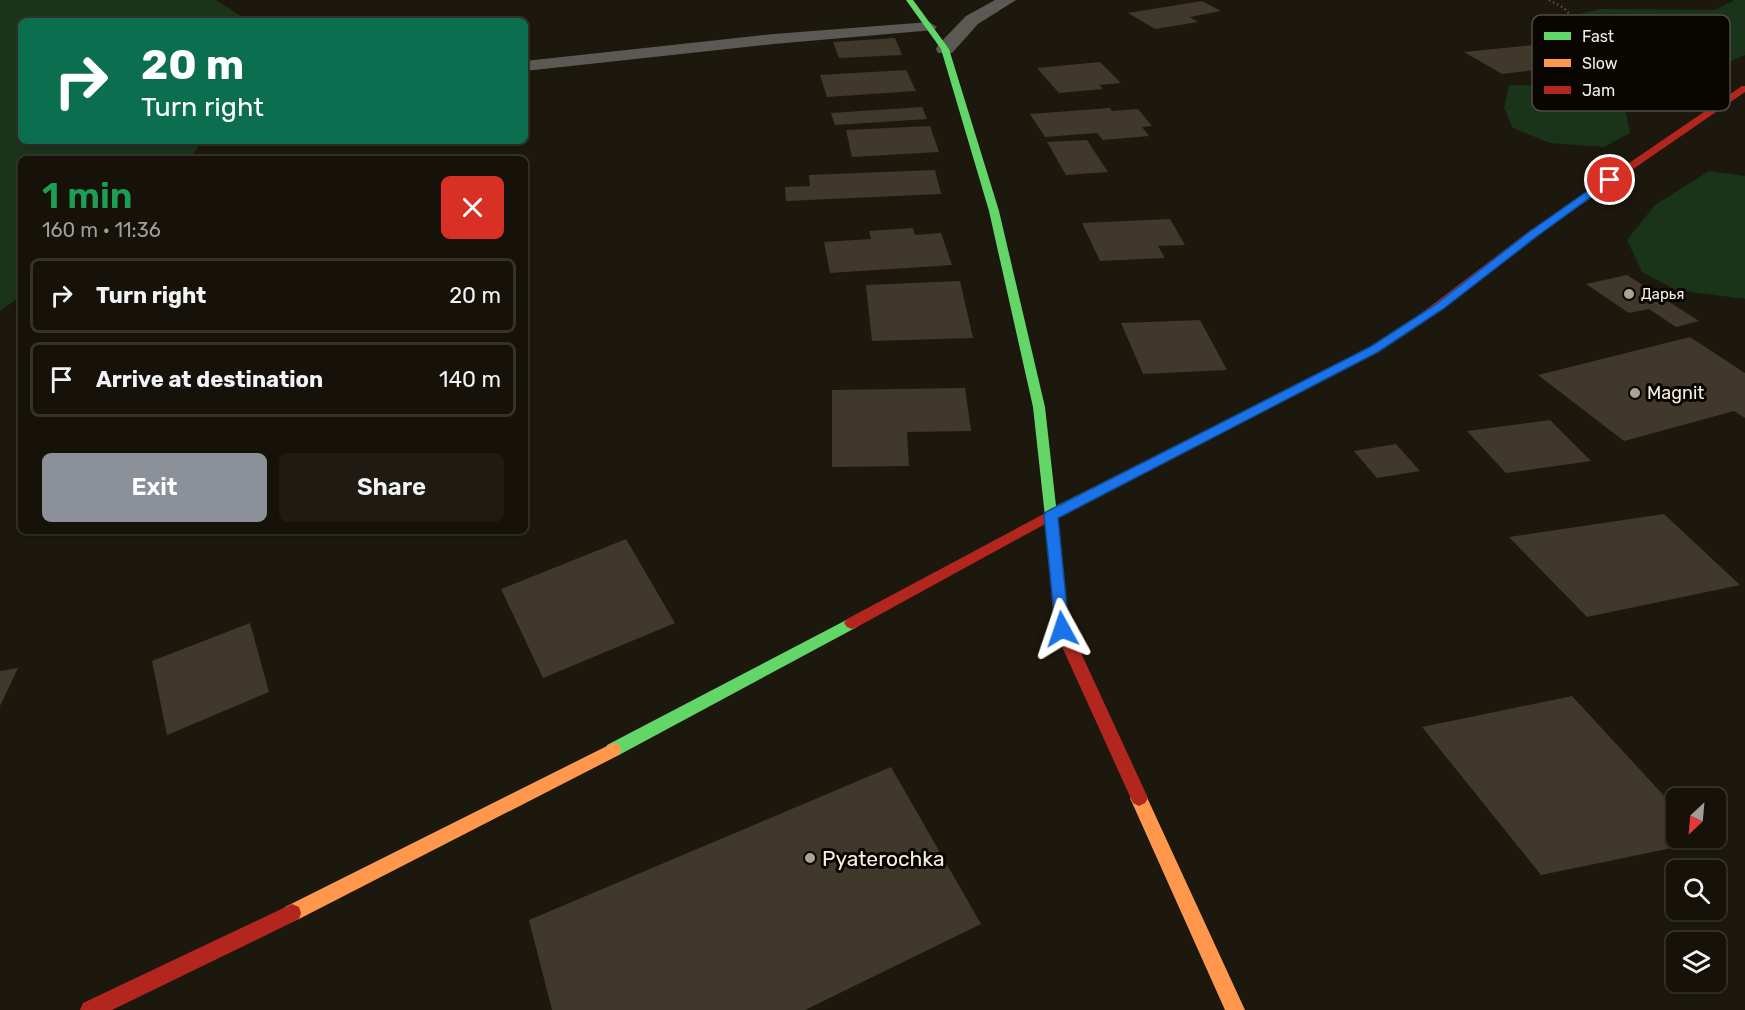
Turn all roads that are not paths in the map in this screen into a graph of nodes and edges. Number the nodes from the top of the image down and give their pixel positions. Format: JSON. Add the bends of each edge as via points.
{"nodes":[{"id":1,"x":909,"y":0,"type":"edge"},
{"id":2,"x":1008,"y":0,"type":"edge"},
{"id":3,"x":929,"y":27,"type":"junction"},
{"id":4,"x":945,"y":49,"type":"junction"},
{"id":5,"x":528,"y":66,"type":"edge"},
{"id":6,"x":1745,"y":88,"type":"edge"},
{"id":7,"x":1730,"y":98,"type":"edge"},
{"id":8,"x":1710,"y":111,"type":"edge"},
{"id":9,"x":1051,"y":515,"type":"junction"},
{"id":10,"x":90,"y":1010,"type":"edge"},
{"id":11,"x":1235,"y":1010,"type":"edge"}],
"edges":[{"from":1,"to":3,"type":"main road"},
{"from":2,"to":4,"type":"street","via":[[972,20]]},
{"from":3,"to":4,"type":"main road"},
{"from":3,"to":5,"type":"lane"},
{"from":4,"to":9,"type":"main road","via":[[994,212],[1039,407]]},
{"from":6,"to":7,"type":"main road"},
{"from":8,"to":9,"type":"main road","via":[[1374,350]]},
{"from":9,"to":10,"type":"main road","via":[[663,725],[254,932]]},
{"from":9,"to":11,"type":"main road","via":[[1062,629]]}]}
